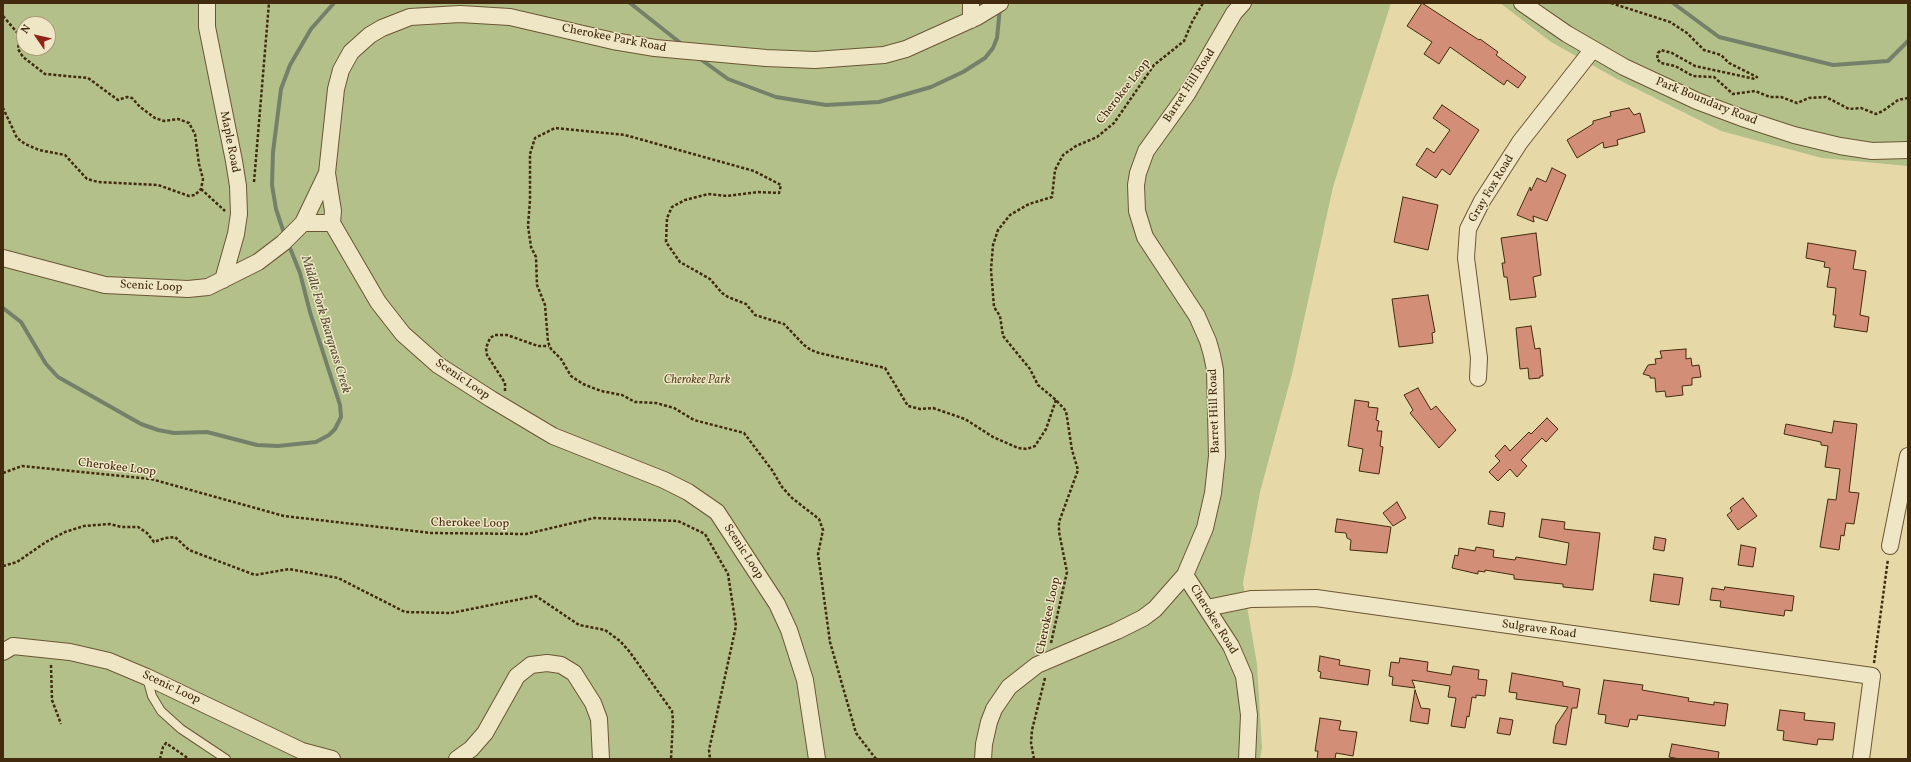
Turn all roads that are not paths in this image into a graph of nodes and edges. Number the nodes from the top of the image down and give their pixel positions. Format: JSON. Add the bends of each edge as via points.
{"nodes":[{"id":1,"x":207,"y":3,"type":"edge"},
{"id":2,"x":1000,"y":3,"type":"edge"},
{"id":3,"x":1243,"y":3,"type":"edge"},
{"id":4,"x":1522,"y":3,"type":"edge"},
{"id":5,"x":973,"y":13,"type":"edge"},
{"id":6,"x":1593,"y":49,"type":"junction"},
{"id":7,"x":1908,"y":150,"type":"edge"},
{"id":8,"x":327,"y":173,"type":"junction"},
{"id":9,"x":304,"y":223,"type":"junction"},
{"id":10,"x":332,"y":223,"type":"junction"},
{"id":11,"x":3,"y":258,"type":"edge"},
{"id":12,"x":223,"y":280,"type":"junction"},
{"id":13,"x":1478,"y":378,"type":"dead end"},
{"id":14,"x":1908,"y":456,"type":"edge"},
{"id":15,"x":1890,"y":546,"type":"road end"},
{"id":16,"x":1185,"y":575,"type":"junction"},
{"id":17,"x":1207,"y":608,"type":"junction"},
{"id":18,"x":3,"y":652,"type":"edge"},
{"id":19,"x":147,"y":677,"type":"junction"},
{"id":20,"x":325,"y":758,"type":"edge"},
{"id":21,"x":226,"y":759,"type":"edge"},
{"id":22,"x":457,"y":759,"type":"edge"},
{"id":23,"x":601,"y":759,"type":"edge"},
{"id":24,"x":817,"y":759,"type":"edge"},
{"id":25,"x":983,"y":759,"type":"edge"},
{"id":26,"x":1247,"y":759,"type":"edge"},
{"id":27,"x":1861,"y":759,"type":"edge"}],
"edges":[{"from":1,"to":12,"type":"street","name":"Maple Road","via":[[207,27],[234,161],[239,214]]},
{"from":2,"to":5,"type":"street","name":"Cherokee Park Road"},
{"from":3,"to":16,"type":"street","name":"Barret Hill Road","via":[[1234,13],[1187,94],[1146,151],[1136,185],[1137,211],[1145,237],[1197,316],[1208,341],[1215,370],[1217,456],[1213,493],[1205,528]]},
{"from":4,"to":6,"type":"street","name":"Park Boundary Road"},
{"from":5,"to":8,"type":"street","name":"Cherokee Park Road","via":[[906,49],[884,55],[815,60],[655,48],[510,17],[460,14],[410,17],[382,28],[360,43],[351,52],[341,70],[336,89]]},
{"from":6,"to":7,"type":"street","name":"Park Boundary Road","via":[[1624,68],[1697,101],[1794,135],[1872,151]]},
{"from":6,"to":13,"type":"street","name":"Gray Fox Road","via":[[1520,142],[1482,200],[1468,229],[1466,258],[1479,358]]},
{"from":8,"to":9,"type":"street","name":"Cherokee Park Road"},
{"from":8,"to":10,"type":"street","name":"Cherokee Park Road","via":[[333,211]]},
{"from":9,"to":10,"type":"street"},
{"from":9,"to":12,"type":"street","name":"Scenic Loop","via":[[274,251]]},
{"from":10,"to":24,"type":"street","name":"Scenic Loop","via":[[378,302],[403,334],[438,365],[568,443],[664,480],[688,492],[717,512],[777,604],[790,630],[805,680]]},
{"from":11,"to":12,"type":"street","name":"Scenic Loop","via":[[105,285],[188,289],[208,286]]},
{"from":14,"to":15,"type":"street"},
{"from":16,"to":17,"type":"street","name":"Cherokee Road"},
{"from":16,"to":25,"type":"street","name":"Barret Hill Road","via":[[1155,609],[1143,618],[1037,666],[1018,678],[1001,697],[989,722]]},
{"from":17,"to":26,"type":"street","name":"Cherokee Road","via":[[1231,646],[1244,676],[1249,715]]},
{"from":17,"to":27,"type":"street","name":"Sulgrave Road","via":[[1251,599],[1316,598],[1872,676]]},
{"from":18,"to":19,"type":"street","name":"Scenic Loop","via":[[13,646],[70,652],[109,661]]},
{"from":19,"to":20,"type":"street","name":"Scenic Loop","via":[[302,751]]},
{"from":19,"to":21,"type":"lane","via":[[152,696],[161,711],[181,729]]},
{"from":22,"to":23,"type":"street","via":[[471,749],[485,733],[517,676],[531,666],[547,663],[561,665],[574,673],[593,703],[599,719]]}]}
